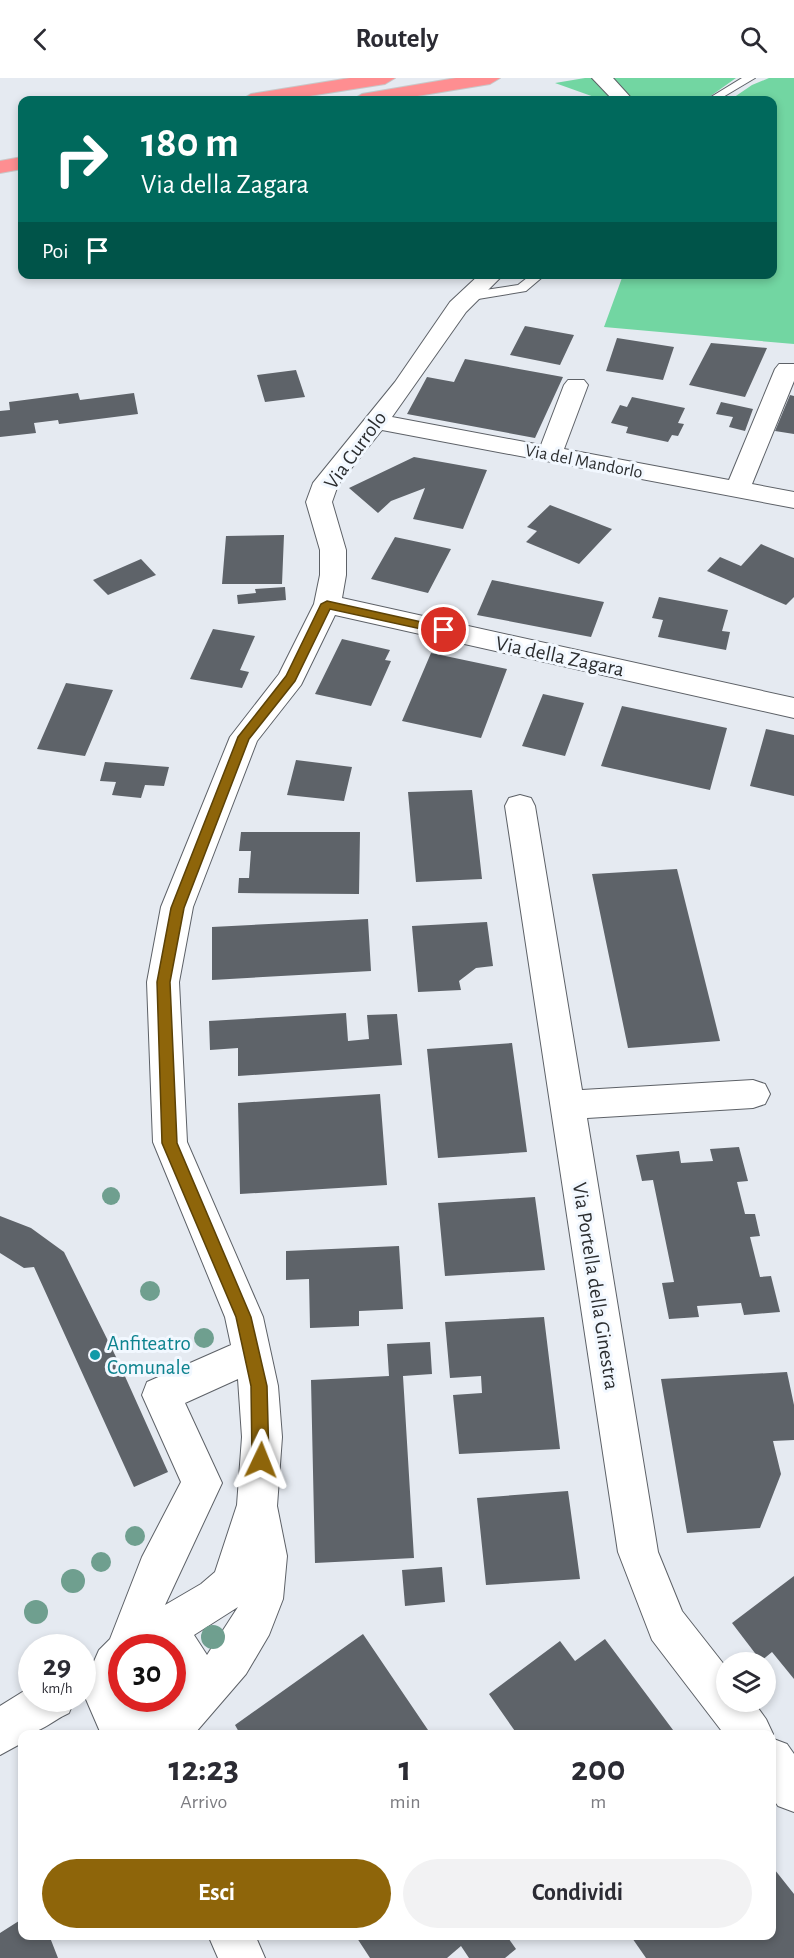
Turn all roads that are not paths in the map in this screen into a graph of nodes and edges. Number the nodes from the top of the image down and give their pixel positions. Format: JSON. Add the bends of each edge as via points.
{"nodes":[{"id":1,"x":385,"y":78,"type":"edge"},
{"id":2,"x":490,"y":78,"type":"edge"},
{"id":3,"x":602,"y":78,"type":"edge"},
{"id":4,"x":750,"y":78,"type":"edge"},
{"id":5,"x":275,"y":96,"type":"edge"},
{"id":6,"x":385,"y":96,"type":"edge"},
{"id":7,"x":618,"y":96,"type":"edge"},
{"id":8,"x":718,"y":96,"type":"edge"},
{"id":9,"x":18,"y":164,"type":"edge"},
{"id":10,"x":0,"y":167,"type":"edge"},
{"id":11,"x":489,"y":279,"type":"edge"},
{"id":12,"x":534,"y":279,"type":"edge"},
{"id":13,"x":472,"y":296,"type":"junction"},
{"id":14,"x":787,"y":369,"type":"dead end"},
{"id":15,"x":576,"y":386,"type":"dead end"},
{"id":16,"x":374,"y":421,"type":"junction"},
{"id":17,"x":550,"y":454,"type":"junction"},
{"id":18,"x":737,"y":490,"type":"junction"},
{"id":19,"x":794,"y":500,"type":"edge"},
{"id":20,"x":327,"y":604,"type":"junction"},
{"id":21,"x":794,"y":708,"type":"edge"},
{"id":22,"x":520,"y":806,"type":"dead end"},
{"id":23,"x":753,"y":1094,"type":"dead end"},
{"id":24,"x":567,"y":1105,"type":"junction"},
{"id":25,"x":253,"y":1354,"type":"junction"},
{"id":26,"x":257,"y":1505,"type":"junction"},
{"id":27,"x":136,"y":1634,"type":"edge"},
{"id":28,"x":154,"y":1634,"type":"edge"},
{"id":29,"x":186,"y":1656,"type":"edge"},
{"id":30,"x":108,"y":1678,"type":"edge"},
{"id":31,"x":96,"y":1691,"type":"edge"},
{"id":32,"x":96,"y":1695,"type":"edge"},
{"id":33,"x":186,"y":1703,"type":"edge"},
{"id":34,"x":28,"y":1712,"type":"edge"},
{"id":35,"x":179,"y":1712,"type":"edge"},
{"id":36,"x":167,"y":1726,"type":"edge"},
{"id":37,"x":132,"y":1730,"type":"edge"},
{"id":38,"x":151,"y":1730,"type":"edge"},
{"id":39,"x":748,"y":1730,"type":"edge"},
{"id":40,"x":0,"y":1733,"type":"edge"},
{"id":41,"x":776,"y":1767,"type":"edge"},
{"id":42,"x":794,"y":1790,"type":"edge"},
{"id":43,"x":233,"y":1940,"type":"edge"},
{"id":44,"x":242,"y":1958,"type":"edge"}],
"edges":[{"from":1,"to":5,"type":"highway"},
{"from":2,"to":6,"type":"highway"},
{"from":3,"to":7,"type":"street"},
{"from":4,"to":8,"type":"lane"},
{"from":9,"to":10,"type":"highway"},
{"from":11,"to":13,"type":"street","name":"Via Currolo"},
{"from":12,"to":13,"type":"lane","via":[[522,288]]},
{"from":13,"to":16,"type":"street","name":"Via Currolo","via":[[458,307],[414,372]]},
{"from":14,"to":18,"type":"street"},
{"from":15,"to":17,"type":"street"},
{"from":16,"to":17,"type":"street","name":"Via del Mandorlo"},
{"from":16,"to":20,"type":"street","name":"Via Currolo","via":[[326,483],[319,502],[333,550]]},
{"from":17,"to":18,"type":"street","name":"Via del Mandorlo"},
{"from":18,"to":19,"type":"street","name":"Via del Mandorlo"},
{"from":20,"to":21,"type":"street","name":"Via della Zagara"},
{"from":20,"to":25,"type":"street","name":"Via Currolo","via":[[291,678],[244,737],[177,908],[164,982],[170,1143],[244,1317]]},
{"from":22,"to":24,"type":"street","name":"Via Portella della Ginestra"},
{"from":23,"to":24,"type":"street"},
{"from":24,"to":39,"type":"street","name":"Via Portella della Ginestra","via":[[638,1552],[666,1625]]},
{"from":25,"to":26,"type":"street","name":"Via Currolo","via":[[262,1437]]},
{"from":25,"to":27,"type":"street","via":[[161,1395],[202,1483],[157,1572]]},
{"from":26,"to":28,"type":"street","via":[[232,1585],[216,1599]]},
{"from":26,"to":36,"type":"street","via":[[267,1557],[264,1589],[255,1615],[235,1653]]},
{"from":29,"to":33,"type":"street","via":[[195,1676],[194,1694]]},
{"from":30,"to":31,"type":"street"},
{"from":32,"to":37,"type":"street","via":[[123,1726]]},
{"from":34,"to":40,"type":"street"},
{"from":35,"to":36,"type":"street"},
{"from":36,"to":38,"type":"street"},
{"from":41,"to":42,"type":"street"},
{"from":43,"to":44,"type":"street"}]}
